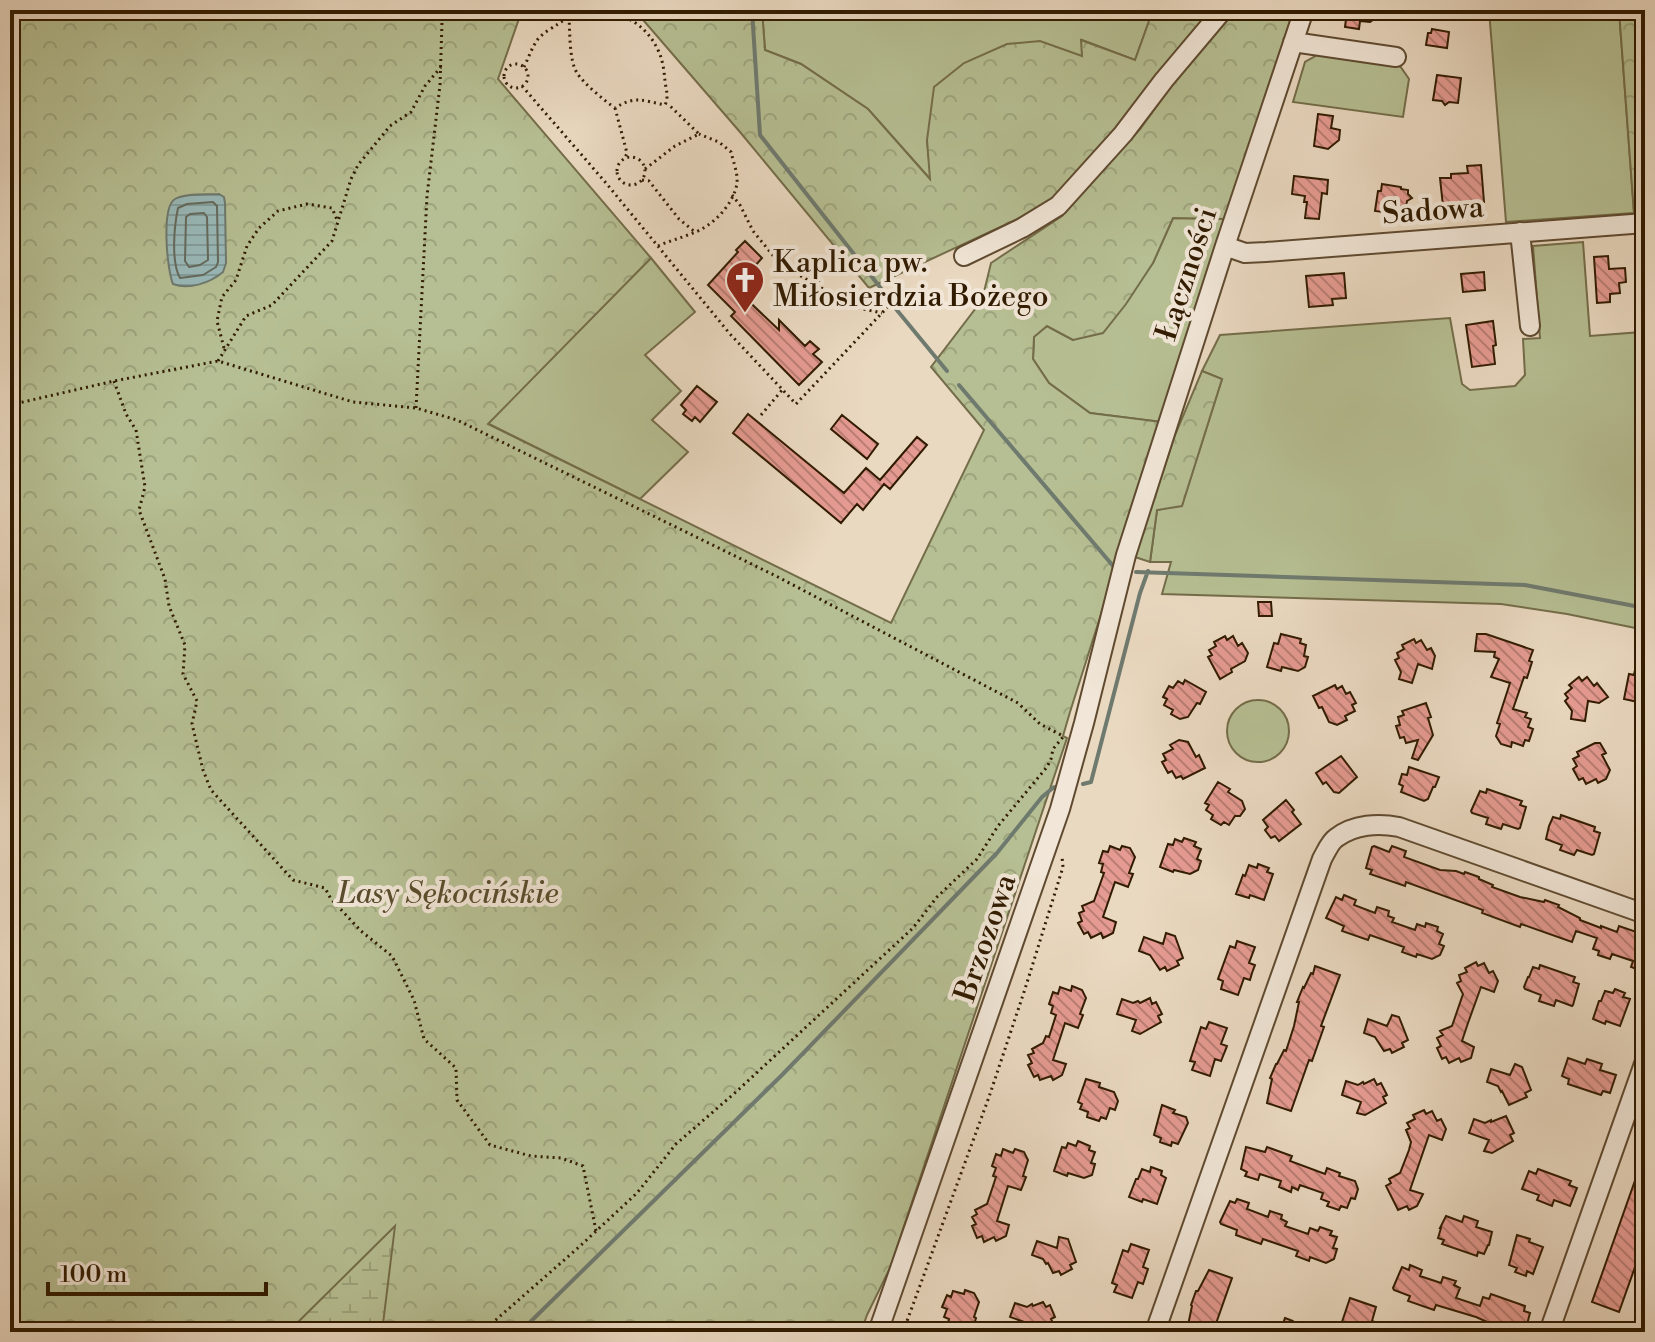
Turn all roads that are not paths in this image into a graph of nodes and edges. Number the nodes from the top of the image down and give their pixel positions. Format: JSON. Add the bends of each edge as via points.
{"nodes":[{"id":1,"x":1223,"y":10,"type":"edge"},
{"id":2,"x":1304,"y":10,"type":"edge"},
{"id":3,"x":1293,"y":42,"type":"junction"},
{"id":4,"x":1396,"y":57,"type":"dead end"},
{"id":5,"x":1645,"y":223,"type":"edge"},
{"id":6,"x":1520,"y":232,"type":"junction"},
{"id":7,"x":1225,"y":246,"type":"junction"},
{"id":8,"x":964,"y":256,"type":"dead end"},
{"id":9,"x":1530,"y":326,"type":"dead end"},
{"id":10,"x":1126,"y":555,"type":"joint"},
{"id":11,"x":1645,"y":914,"type":"edge"},
{"id":12,"x":1645,"y":1061,"type":"edge"},
{"id":13,"x":878,"y":1332,"type":"edge"},
{"id":14,"x":1155,"y":1332,"type":"edge"},
{"id":15,"x":1549,"y":1332,"type":"edge"}],
"edges":[{"from":1,"to":8,"type":"street","via":[[1058,206]]},
{"from":2,"to":3,"type":"street","name":"Łączności"},
{"from":3,"to":4,"type":"street"},
{"from":3,"to":7,"type":"street","name":"Łączności"},
{"from":5,"to":6,"type":"street","name":"Sadowa"},
{"from":6,"to":7,"type":"street","name":"Sadowa","via":[[1245,253]]},
{"from":6,"to":9,"type":"street"},
{"from":7,"to":10,"type":"street","name":"Łączności"},
{"from":10,"to":13,"type":"street","name":"Brzozowa","via":[[1060,809]]},
{"from":11,"to":14,"type":"street","via":[[1399,827],[1354,828],[1334,839],[1322,859]]},
{"from":12,"to":15,"type":"street"}]}
